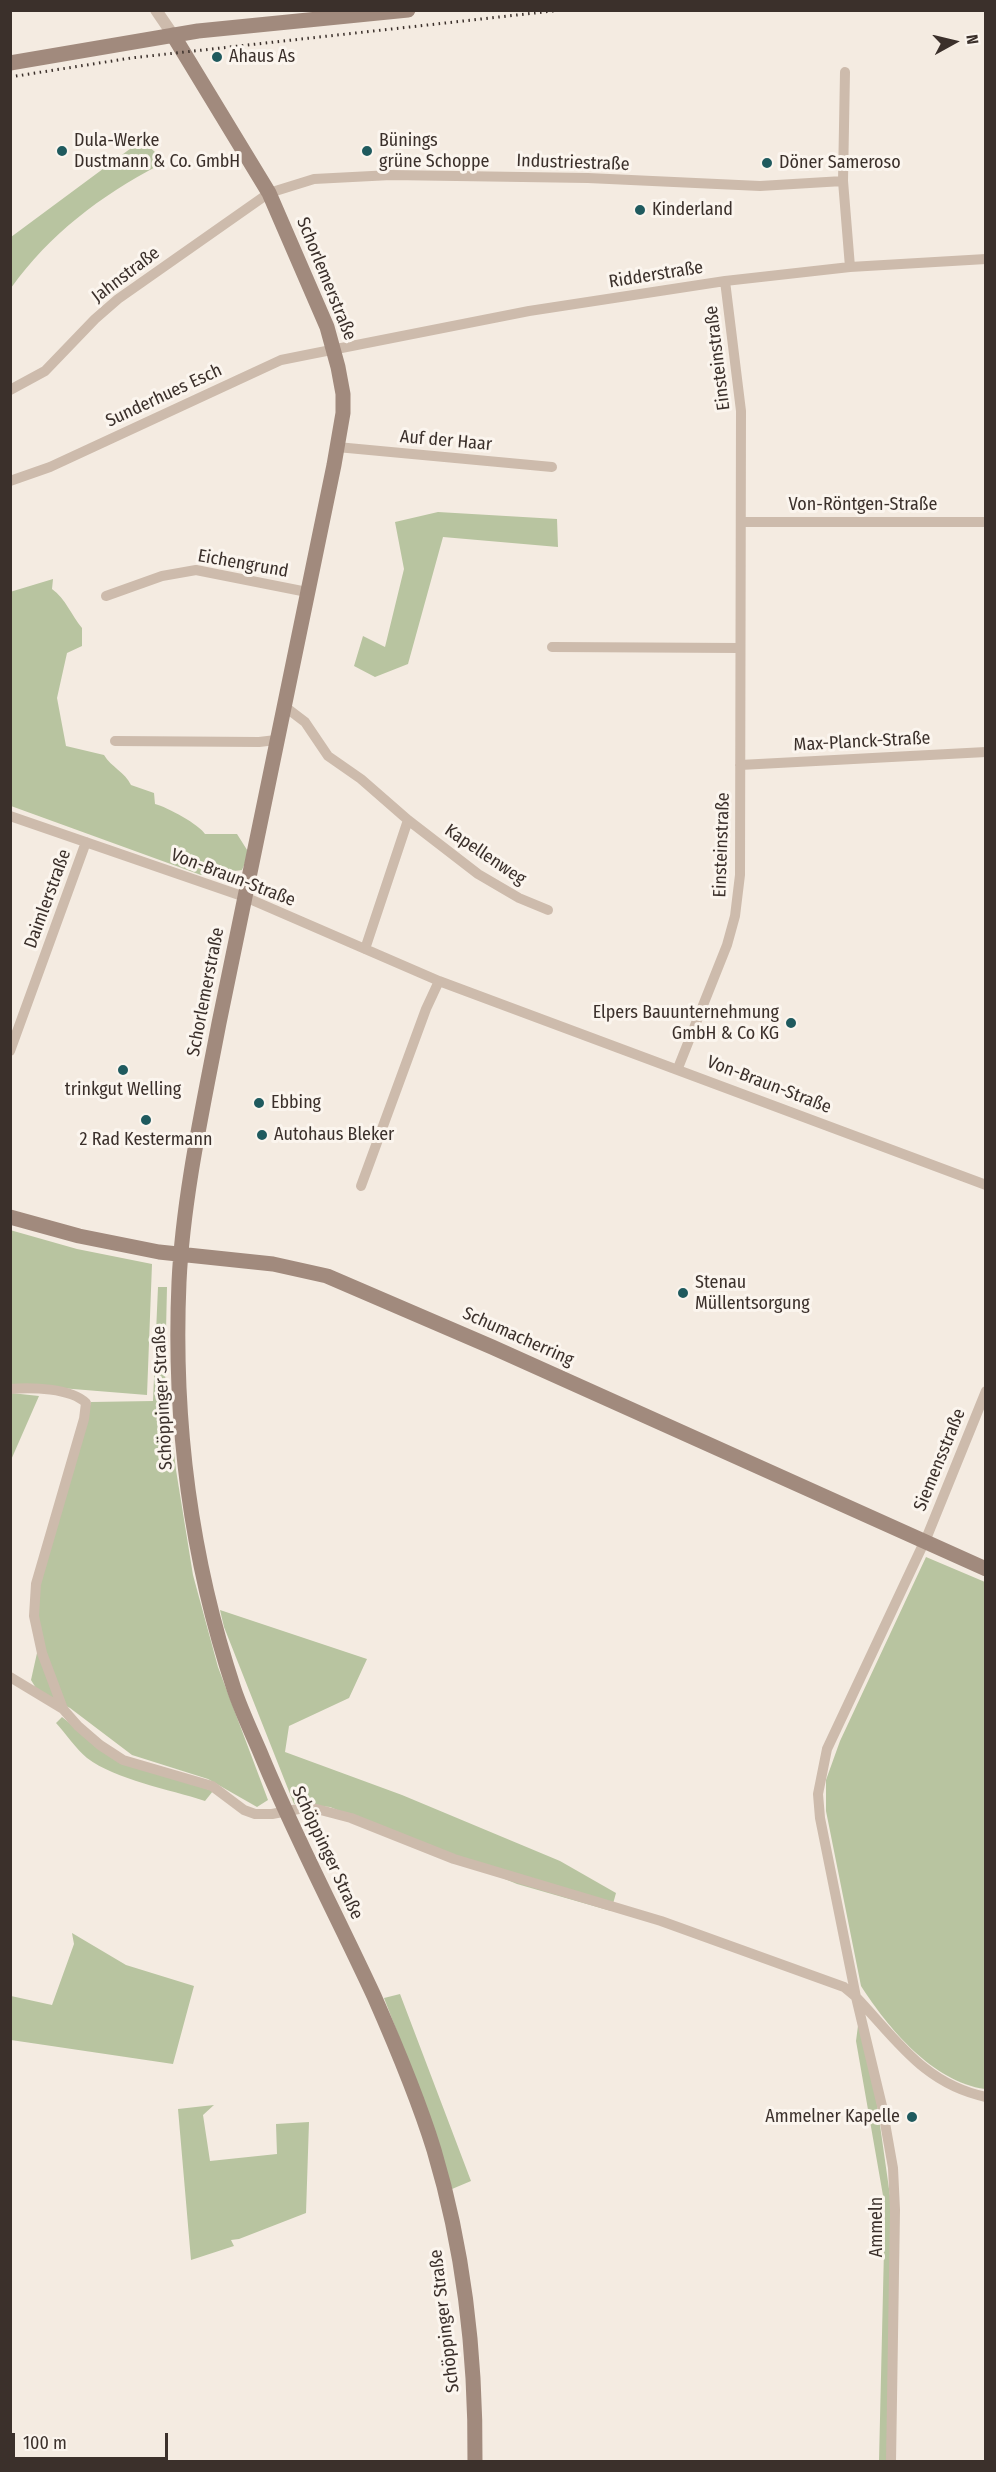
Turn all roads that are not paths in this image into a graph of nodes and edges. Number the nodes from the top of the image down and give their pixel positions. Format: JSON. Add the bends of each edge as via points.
{"nodes":[{"id":1,"x":156,"y":10,"type":"edge"},
{"id":2,"x":408,"y":10,"type":"edge"},
{"id":3,"x":328,"y":14,"type":"edge"},
{"id":4,"x":173,"y":35,"type":"junction"},
{"id":5,"x":10,"y":63,"type":"edge"},
{"id":6,"x":845,"y":72,"type":"dead end"},
{"id":7,"x":843,"y":181,"type":"junction"},
{"id":8,"x":269,"y":193,"type":"junction"},
{"id":9,"x":986,"y":259,"type":"edge"},
{"id":10,"x":849,"y":267,"type":"junction"},
{"id":11,"x":725,"y":281,"type":"junction"},
{"id":12,"x":334,"y":350,"type":"junction"},
{"id":13,"x":10,"y":390,"type":"edge"},
{"id":14,"x":338,"y":447,"type":"junction"},
{"id":15,"x":552,"y":467,"type":"dead end"},
{"id":16,"x":10,"y":482,"type":"edge"},
{"id":17,"x":741,"y":522,"type":"junction"},
{"id":18,"x":986,"y":522,"type":"edge"},
{"id":19,"x":307,"y":592,"type":"junction"},
{"id":20,"x":106,"y":596,"type":"dead end"},
{"id":21,"x":552,"y":647,"type":"dead end"},
{"id":22,"x":740,"y":648,"type":"junction"},
{"id":23,"x":284,"y":706,"type":"junction"},
{"id":24,"x":276,"y":740,"type":"junction"},
{"id":25,"x":115,"y":741,"type":"dead end"},
{"id":26,"x":986,"y":752,"type":"edge"},
{"id":27,"x":740,"y":765,"type":"junction"},
{"id":28,"x":10,"y":816,"type":"edge"},
{"id":29,"x":408,"y":820,"type":"junction"},
{"id":30,"x":86,"y":842,"type":"junction"},
{"id":31,"x":245,"y":897,"type":"junction"},
{"id":32,"x":548,"y":910,"type":"dead end"},
{"id":33,"x":365,"y":949,"type":"junction"},
{"id":34,"x":439,"y":981,"type":"junction"},
{"id":35,"x":13,"y":1034,"type":"edge"},
{"id":36,"x":10,"y":1051,"type":"edge"},
{"id":37,"x":678,"y":1068,"type":"junction"},
{"id":38,"x":986,"y":1185,"type":"edge"},
{"id":39,"x":362,"y":1186,"type":"dead end"},
{"id":40,"x":10,"y":1217,"type":"edge"},
{"id":41,"x":181,"y":1253,"type":"junction"},
{"id":42,"x":10,"y":1389,"type":"edge"},
{"id":43,"x":986,"y":1390,"type":"edge"},
{"id":44,"x":925,"y":1542,"type":"junction"},
{"id":45,"x":986,"y":1569,"type":"edge"},
{"id":46,"x":10,"y":1677,"type":"edge"},
{"id":47,"x":63,"y":1709,"type":"junction"},
{"id":48,"x":284,"y":1811,"type":"junction"},
{"id":49,"x":856,"y":1997,"type":"junction"},
{"id":50,"x":986,"y":2097,"type":"edge"},
{"id":51,"x":475,"y":2462,"type":"edge"},
{"id":52,"x":891,"y":2462,"type":"edge"}],
"edges":[{"from":1,"to":4,"type":"street"},
{"from":2,"to":3,"type":"main road"},
{"from":3,"to":4,"type":"main road"},
{"from":4,"to":5,"type":"main road"},
{"from":4,"to":8,"type":"main road","name":"Schorlemerstraße"},
{"from":6,"to":7,"type":"street"},
{"from":7,"to":8,"type":"street","name":"Industriestraße","via":[[760,186],[391,175],[314,179]]},
{"from":7,"to":10,"type":"street"},
{"from":8,"to":12,"type":"main road","name":"Schorlemerstraße"},
{"from":8,"to":13,"type":"street","name":"Jahnstraße","via":[[118,299],[45,371]]},
{"from":9,"to":10,"type":"street","name":"Ridderstraße"},
{"from":10,"to":11,"type":"street","name":"Ridderstraße"},
{"from":11,"to":12,"type":"street","name":"Ridderstraße","via":[[529,311]]},
{"from":11,"to":17,"type":"street","name":"Einsteinstraße","via":[[741,411]]},
{"from":12,"to":14,"type":"main road","name":"Schorlemerstraße","via":[[343,394]]},
{"from":12,"to":16,"type":"street","name":"Sunderhues Esch","via":[[281,360]]},
{"from":14,"to":15,"type":"street","name":"Auf der Haar"},
{"from":14,"to":19,"type":"main road","name":"Schorlemerstraße"},
{"from":17,"to":18,"type":"street","name":"Von-Röntgen-Straße"},
{"from":17,"to":22,"type":"street","name":"Einsteinstraße"},
{"from":19,"to":20,"type":"street","name":"Eichengrund","via":[[196,570],[162,576]]},
{"from":19,"to":23,"type":"main road","name":"Schorlemerstraße"},
{"from":21,"to":22,"type":"street"},
{"from":22,"to":27,"type":"street","name":"Einsteinstraße"},
{"from":23,"to":24,"type":"main road","name":"Schorlemerstraße"},
{"from":23,"to":29,"type":"street","name":"Kapellenweg","via":[[305,722],[328,756]]},
{"from":24,"to":25,"type":"street"},
{"from":24,"to":31,"type":"main road","name":"Schorlemerstraße"},
{"from":26,"to":27,"type":"street","name":"Max-Planck-Straße"},
{"from":27,"to":37,"type":"street","name":"Einsteinstraße","via":[[740,875],[735,916]]},
{"from":28,"to":30,"type":"street","name":"Von-Braun-Straße"},
{"from":29,"to":32,"type":"street","name":"Kapellenweg","via":[[478,874]]},
{"from":29,"to":33,"type":"street"},
{"from":30,"to":31,"type":"street","name":"Von-Braun-Straße"},
{"from":30,"to":35,"type":"street","name":"Daimlerstraße"},
{"from":31,"to":33,"type":"street","name":"Von-Braun-Straße"},
{"from":31,"to":41,"type":"main road","name":"Schorlemerstraße","via":[[202,1110]]},
{"from":33,"to":34,"type":"street","name":"Von-Braun-Straße"},
{"from":34,"to":37,"type":"street","name":"Von-Braun-Straße"},
{"from":34,"to":39,"type":"street"},
{"from":35,"to":36,"type":"street","name":"Daimlerstraße"},
{"from":37,"to":38,"type":"street","name":"Von-Braun-Straße"},
{"from":40,"to":41,"type":"main road","name":"Schumacherring","via":[[79,1236]]},
{"from":41,"to":44,"type":"main road","name":"Schumacherring","via":[[300,1269],[357,1288]]},
{"from":41,"to":48,"type":"main road","name":"Schöppinger Straße","via":[[178,1347],[194,1536],[235,1692]]},
{"from":42,"to":47,"type":"street","via":[[26,1387],[77,1394],[86,1402],[36,1584],[34,1616],[42,1653]]},
{"from":43,"to":44,"type":"street","name":"Siemensstraße"},
{"from":44,"to":45,"type":"main road","name":"Schumacherring"},
{"from":44,"to":49,"type":"street","name":"Siemensstraße","via":[[844,1708],[820,1772],[820,1818]]},
{"from":46,"to":47,"type":"street"},
{"from":47,"to":48,"type":"street","via":[[100,1745],[123,1760],[212,1786],[250,1813]]},
{"from":48,"to":49,"type":"street","via":[[309,1807],[351,1818],[454,1858],[662,1921],[844,1987]]},
{"from":48,"to":51,"type":"main road","name":"Schöppinger Straße","via":[[377,2004],[435,2152],[464,2284],[473,2376]]},
{"from":49,"to":50,"type":"street","via":[[922,2068],[951,2087]]},
{"from":49,"to":52,"type":"street","name":"Ammeln","via":[[892,2168],[895,2210]]}]}
